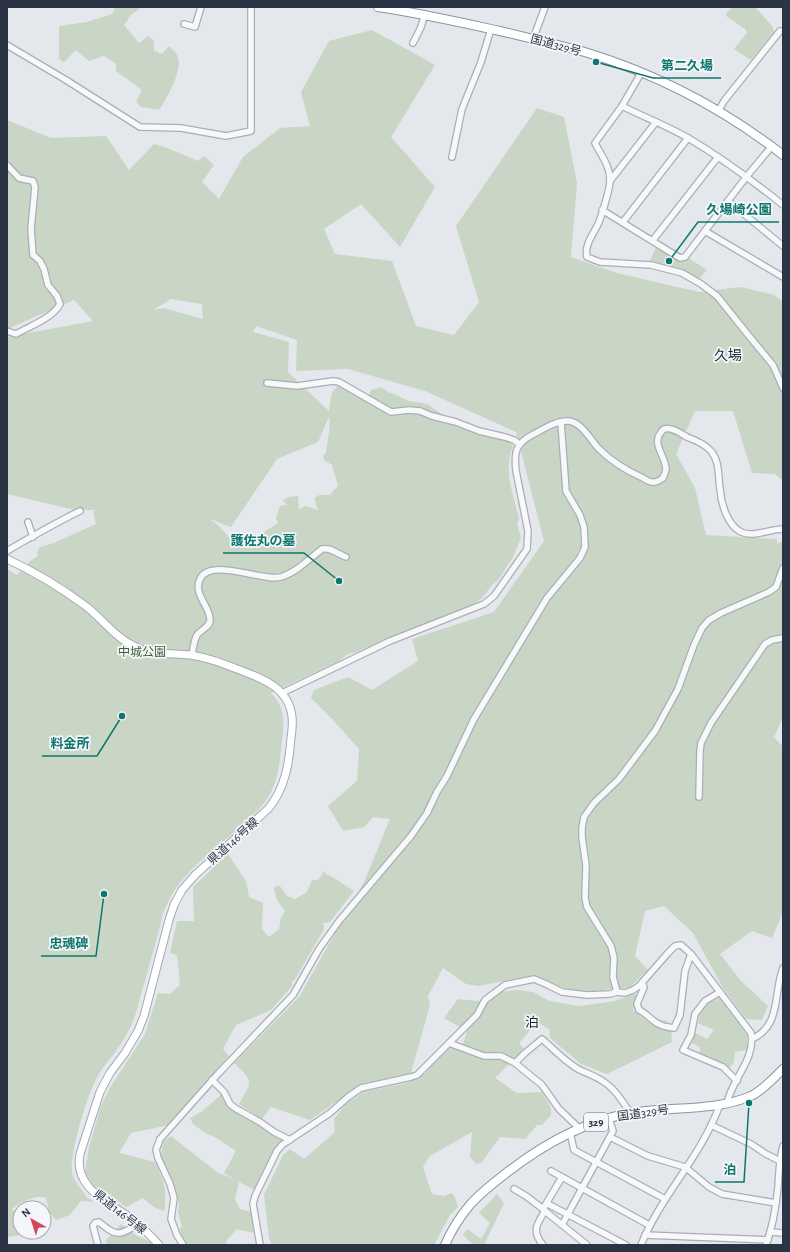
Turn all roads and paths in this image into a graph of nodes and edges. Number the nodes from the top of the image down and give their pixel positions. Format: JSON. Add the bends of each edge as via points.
{"nodes":[{"id":1,"x":201,"y":7,"type":"edge"},
{"id":2,"x":251,"y":7,"type":"edge"},
{"id":3,"x":378,"y":7,"type":"edge"},
{"id":4,"x":545,"y":7,"type":"edge"},
{"id":5,"x":425,"y":14,"type":"junction"},
{"id":6,"x":184,"y":24,"type":"dead end"},
{"id":7,"x":491,"y":29,"type":"junction"},
{"id":8,"x":780,"y":31,"type":"dead end"},
{"id":9,"x":533,"y":39,"type":"junction"},
{"id":10,"x":413,"y":43,"type":"dead end"},
{"id":11,"x":7,"y":45,"type":"edge"},
{"id":12,"x":641,"y":73,"type":"junction"},
{"id":13,"x":622,"y":106,"type":"junction"},
{"id":14,"x":719,"y":110,"type":"junction"},
{"id":15,"x":656,"y":122,"type":"junction"},
{"id":16,"x":688,"y":138,"type":"junction"},
{"id":17,"x":772,"y":146,"type":"junction"},
{"id":18,"x":783,"y":155,"type":"edge"},
{"id":19,"x":718,"y":156,"type":"junction"},
{"id":20,"x":452,"y":157,"type":"dead end"},
{"id":21,"x":7,"y":165,"type":"edge"},
{"id":22,"x":746,"y":176,"type":"junction"},
{"id":23,"x":610,"y":180,"type":"junction"},
{"id":24,"x":728,"y":200,"type":"junction"},
{"id":25,"x":783,"y":205,"type":"edge"},
{"id":26,"x":602,"y":210,"type":"junction"},
{"id":27,"x":624,"y":222,"type":"junction"},
{"id":28,"x":705,"y":231,"type":"junction"},
{"id":29,"x":652,"y":240,"type":"junction"},
{"id":30,"x":783,"y":246,"type":"edge"},
{"id":31,"x":783,"y":277,"type":"edge"},
{"id":32,"x":7,"y":331,"type":"edge"},
{"id":33,"x":267,"y":383,"type":"dead end"},
{"id":34,"x":783,"y":388,"type":"edge"},
{"id":35,"x":561,"y":422,"type":"junction"},
{"id":36,"x":520,"y":444,"type":"junction"},
{"id":37,"x":80,"y":511,"type":"dead end"},
{"id":38,"x":28,"y":522,"type":"dead end"},
{"id":39,"x":783,"y":530,"type":"edge"},
{"id":40,"x":33,"y":537,"type":"junction"},
{"id":41,"x":7,"y":551,"type":"edge"},
{"id":42,"x":346,"y":557,"type":"dead end"},
{"id":43,"x":7,"y":559,"type":"edge"},
{"id":44,"x":783,"y":568,"type":"edge"},
{"id":45,"x":783,"y":638,"type":"edge"},
{"id":46,"x":192,"y":655,"type":"junction"},
{"id":47,"x":282,"y":693,"type":"junction"},
{"id":48,"x":699,"y":796,"type":"dead end"},
{"id":49,"x":691,"y":954,"type":"junction"},
{"id":50,"x":783,"y":968,"type":"edge"},
{"id":51,"x":642,"y":982,"type":"junction"},
{"id":52,"x":617,"y":992,"type":"junction"},
{"id":53,"x":720,"y":992,"type":"junction"},
{"id":54,"x":752,"y":1039,"type":"junction"},
{"id":55,"x":449,"y":1043,"type":"junction"},
{"id":56,"x":515,"y":1063,"type":"junction"},
{"id":57,"x":783,"y":1069,"type":"edge"},
{"id":58,"x":212,"y":1080,"type":"junction"},
{"id":59,"x":737,"y":1081,"type":"junction"},
{"id":60,"x":724,"y":1104,"type":"junction"},
{"id":61,"x":630,"y":1113,"type":"junction"},
{"id":62,"x":609,"y":1118,"type":"junction"},
{"id":63,"x":712,"y":1125,"type":"junction"},
{"id":64,"x":579,"y":1128,"type":"junction"},
{"id":65,"x":570,"y":1132,"type":"junction"},
{"id":66,"x":610,"y":1137,"type":"junction"},
{"id":67,"x":290,"y":1140,"type":"junction"},
{"id":68,"x":783,"y":1146,"type":"edge"},
{"id":69,"x":780,"y":1161,"type":"junction"},
{"id":70,"x":597,"y":1162,"type":"junction"},
{"id":71,"x":686,"y":1169,"type":"junction"},
{"id":72,"x":551,"y":1171,"type":"dead end"},
{"id":73,"x":562,"y":1177,"type":"junction"},
{"id":74,"x":582,"y":1188,"type":"junction"},
{"id":75,"x":514,"y":1189,"type":"dead end"},
{"id":76,"x":665,"y":1199,"type":"junction"},
{"id":77,"x":776,"y":1203,"type":"junction"},
{"id":78,"x":548,"y":1204,"type":"junction"},
{"id":79,"x":544,"y":1210,"type":"junction"},
{"id":80,"x":568,"y":1214,"type":"junction"},
{"id":81,"x":138,"y":1224,"type":"junction"},
{"id":82,"x":562,"y":1224,"type":"junction"},
{"id":83,"x":649,"y":1225,"type":"junction"},
{"id":84,"x":770,"y":1232,"type":"junction"},
{"id":85,"x":783,"y":1233,"type":"edge"},
{"id":86,"x":645,"y":1235,"type":"junction"},
{"id":87,"x":767,"y":1242,"type":"edge"},
{"id":88,"x":98,"y":1245,"type":"edge"},
{"id":89,"x":159,"y":1245,"type":"edge"},
{"id":90,"x":183,"y":1245,"type":"edge"},
{"id":91,"x":260,"y":1245,"type":"edge"},
{"id":92,"x":445,"y":1245,"type":"edge"},
{"id":93,"x":543,"y":1245,"type":"edge"},
{"id":94,"x":587,"y":1245,"type":"edge"},
{"id":95,"x":626,"y":1245,"type":"edge"},
{"id":96,"x":640,"y":1245,"type":"edge"}],
"edges":[{"from":1,"to":6,"type":"street","via":[[195,26]]},
{"from":2,"to":11,"type":"street","via":[[251,132],[226,136],[181,128],[140,127]]},
{"from":3,"to":5,"type":"highway","name":"国道329号"},
{"from":4,"to":9,"type":"street"},
{"from":5,"to":7,"type":"highway","name":"国道329号"},
{"from":5,"to":10,"type":"street"},
{"from":7,"to":9,"type":"highway","name":"国道329号"},
{"from":7,"to":20,"type":"street","via":[[462,109]]},
{"from":8,"to":14,"type":"street"},
{"from":9,"to":12,"type":"highway","name":"国道329号","via":[[588,53]]},
{"from":12,"to":13,"type":"street"},
{"from":12,"to":14,"type":"highway","name":"国道329号"},
{"from":13,"to":15,"type":"street"},
{"from":13,"to":23,"type":"street","via":[[596,143],[607,162]]},
{"from":14,"to":17,"type":"highway","name":"国道329号"},
{"from":15,"to":16,"type":"street"},
{"from":15,"to":23,"type":"street"},
{"from":16,"to":19,"type":"street"},
{"from":16,"to":27,"type":"street"},
{"from":17,"to":18,"type":"highway","name":"国道329号"},
{"from":17,"to":22,"type":"street"},
{"from":19,"to":22,"type":"street"},
{"from":19,"to":29,"type":"street"},
{"from":21,"to":32,"type":"street","via":[[19,178],[33,181],[33,255],[40,261],[48,285],[60,304],[52,314],[16,334]]},
{"from":22,"to":24,"type":"street"},
{"from":22,"to":25,"type":"street"},
{"from":23,"to":26,"type":"street"},
{"from":24,"to":28,"type":"street"},
{"from":24,"to":30,"type":"street"},
{"from":26,"to":27,"type":"street"},
{"from":26,"to":34,"type":"street","via":[[586,246],[586,257],[600,262],[651,265],[682,273],[701,284],[717,296],[746,331],[772,365]]},
{"from":27,"to":29,"type":"street"},
{"from":28,"to":29,"type":"street","via":[[685,256],[680,258]]},
{"from":28,"to":31,"type":"street"},
{"from":33,"to":36,"type":"street","via":[[297,386],[339,382],[391,412],[420,411]]},
{"from":35,"to":36,"type":"street","via":[[536,433]]},
{"from":35,"to":39,"type":"street","via":[[569,421],[578,425],[607,456],[651,482],[663,478],[666,469],[657,438],[664,429],[673,429],[711,451],[718,466],[720,495],[734,528],[748,534]]},
{"from":35,"to":58,"type":"street","via":[[566,491],[580,514],[584,527],[585,546],[580,558],[547,598],[474,719],[427,813],[411,836],[339,921],[319,949],[293,995]]},
{"from":36,"to":47,"type":"street","via":[[516,450],[515,461],[528,531],[527,549],[494,596],[484,604],[390,641]]},
{"from":37,"to":40,"type":"street"},
{"from":38,"to":40,"type":"street"},
{"from":40,"to":41,"type":"street"},
{"from":42,"to":46,"type":"street","via":[[331,549],[322,549],[280,577],[221,570],[202,575],[198,590],[210,622],[196,636]]},
{"from":43,"to":46,"type":"main road","name":"県道146号線","via":[[79,601],[134,647],[158,653]]},
{"from":44,"to":52,"type":"street","via":[[776,586],[769,592],[721,612],[702,628],[678,689],[655,731],[620,779],[594,803],[584,817],[582,837],[586,865],[585,898],[587,908],[611,946],[614,958],[613,978]]},
{"from":45,"to":48,"type":"street","via":[[765,644],[701,743]]},
{"from":46,"to":47,"type":"main road","name":"県道146号線","via":[[260,677]]},
{"from":47,"to":81,"type":"main road","name":"県道146号線","via":[[290,706],[292,724],[282,788],[268,809],[182,890],[169,920],[144,1016],[138,1031],[100,1092],[80,1154],[79,1170],[85,1184]]},
{"from":49,"to":51,"type":"street","via":[[681,944],[675,946]]},
{"from":49,"to":51,"type":"street","via":[[685,970],[680,1015],[674,1028],[660,1025],[639,1010],[638,1004],[644,987]]},
{"from":49,"to":53,"type":"street"},
{"from":50,"to":54,"type":"street","via":[[774,1013],[760,1035]]},
{"from":51,"to":52,"type":"street","via":[[633,990]]},
{"from":52,"to":55,"type":"street","via":[[562,992],[534,979],[505,985],[485,1000],[477,1015]]},
{"from":53,"to":54,"type":"street","via":[[751,1033]]},
{"from":53,"to":59,"type":"street","via":[[705,1001],[695,1014],[691,1035],[683,1050],[723,1067]]},
{"from":54,"to":59,"type":"street"},
{"from":55,"to":56,"type":"street","via":[[484,1056],[501,1056]]},
{"from":55,"to":67,"type":"street","via":[[417,1074],[361,1088]]},
{"from":56,"to":61,"type":"street","via":[[542,1039],[582,1071],[604,1082]]},
{"from":56,"to":64,"type":"street","via":[[542,1084],[559,1109]]},
{"from":57,"to":60,"type":"highway","name":"国道329号","number":"329","via":[[751,1096]]},
{"from":58,"to":67,"type":"street","via":[[235,1108]]},
{"from":58,"to":90,"type":"street","via":[[160,1138],[156,1150],[174,1198],[171,1219]]},
{"from":59,"to":60,"type":"street"},
{"from":60,"to":61,"type":"highway","name":"国道329号","number":"329"},
{"from":60,"to":63,"type":"street"},
{"from":61,"to":62,"type":"highway","name":"国道329号","number":"329"},
{"from":62,"to":64,"type":"highway","name":"国道329号","number":"329"},
{"from":62,"to":66,"type":"street","via":[[613,1130]]},
{"from":63,"to":69,"type":"street"},
{"from":63,"to":71,"type":"street"},
{"from":64,"to":65,"type":"highway","name":"国道329号","number":"329"},
{"from":65,"to":70,"type":"street","via":[[574,1150]]},
{"from":65,"to":92,"type":"highway","name":"国道329号","number":"329","via":[[531,1155],[481,1193],[458,1221]]},
{"from":66,"to":70,"type":"street"},
{"from":66,"to":71,"type":"street","via":[[648,1156]]},
{"from":67,"to":91,"type":"street","via":[[277,1151],[254,1196]]},
{"from":68,"to":69,"type":"street"},
{"from":69,"to":77,"type":"street"},
{"from":70,"to":74,"type":"street"},
{"from":70,"to":76,"type":"street"},
{"from":71,"to":76,"type":"street"},
{"from":71,"to":77,"type":"street","via":[[722,1194]]},
{"from":72,"to":73,"type":"street"},
{"from":73,"to":74,"type":"street"},
{"from":73,"to":78,"type":"street"},
{"from":74,"to":80,"type":"street"},
{"from":74,"to":83,"type":"street"},
{"from":75,"to":79,"type":"street"},
{"from":76,"to":83,"type":"street"},
{"from":77,"to":84,"type":"street"},
{"from":78,"to":79,"type":"street"},
{"from":78,"to":80,"type":"street"},
{"from":79,"to":82,"type":"street"},
{"from":79,"to":93,"type":"street","via":[[536,1226],[538,1240]]},
{"from":80,"to":82,"type":"street"},
{"from":80,"to":95,"type":"street"},
{"from":81,"to":88,"type":"street","via":[[124,1233],[118,1233],[95,1222],[93,1226]]},
{"from":81,"to":89,"type":"main road","name":"県道146号線"},
{"from":82,"to":94,"type":"street"},
{"from":83,"to":86,"type":"street"},
{"from":84,"to":85,"type":"street"},
{"from":84,"to":87,"type":"street"},
{"from":86,"to":87,"type":"street"},
{"from":86,"to":96,"type":"street"}]}
